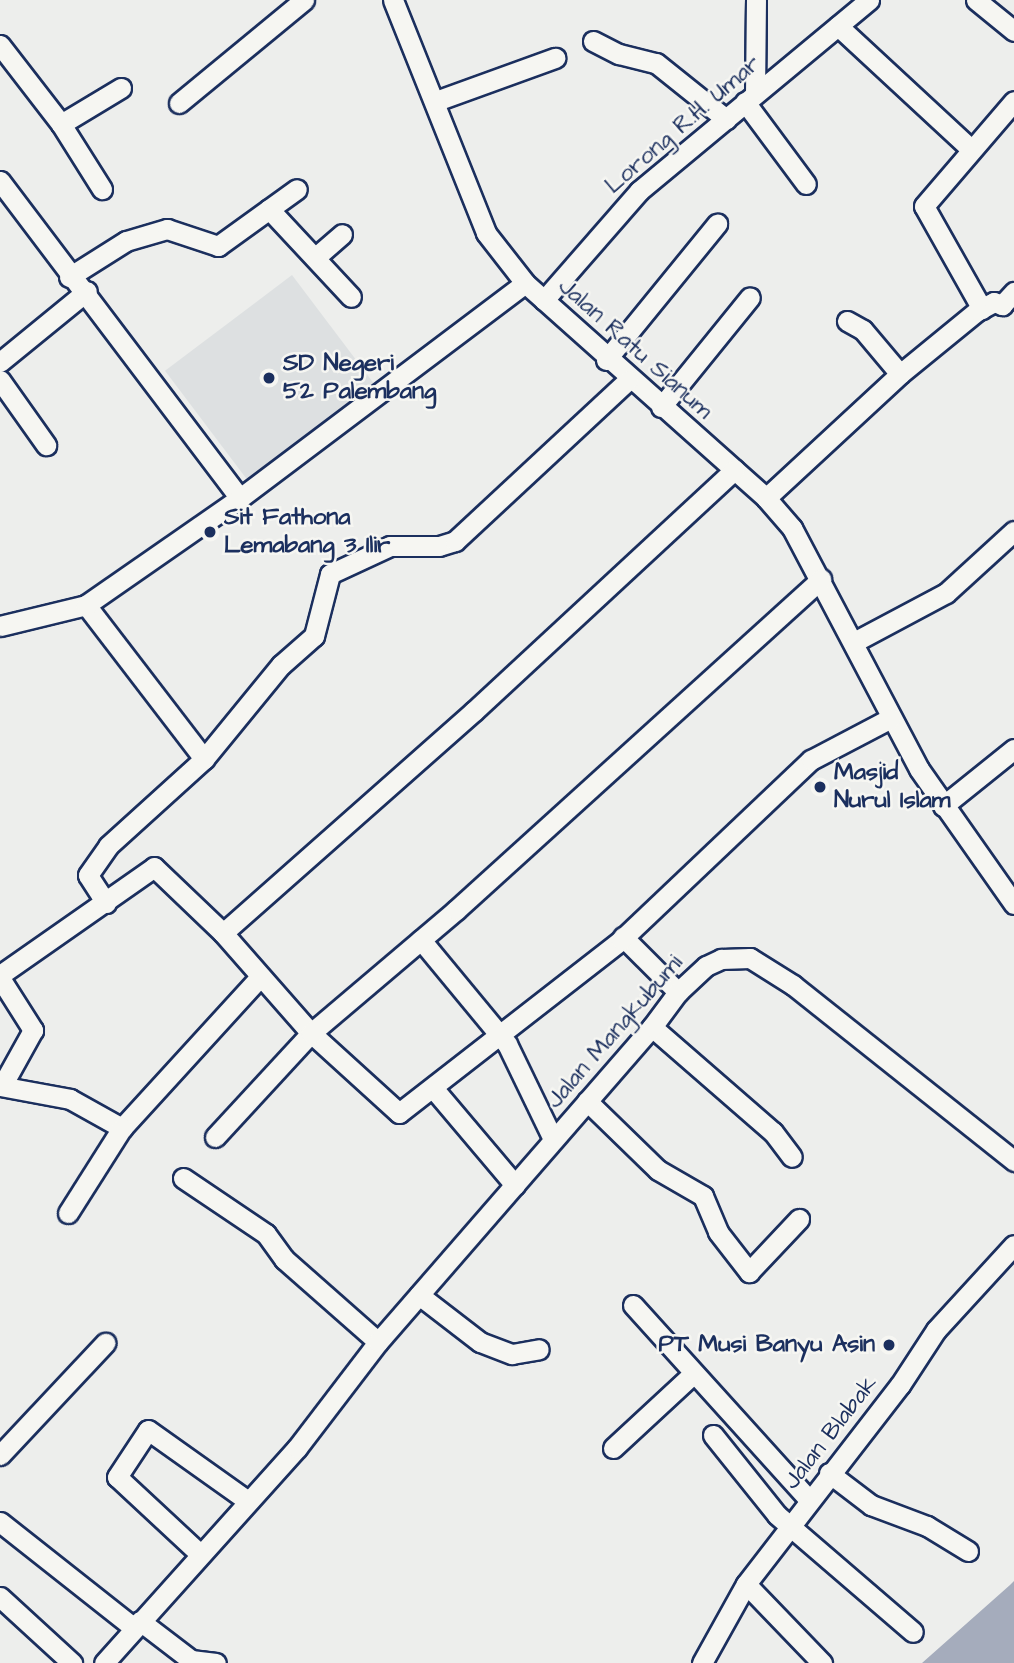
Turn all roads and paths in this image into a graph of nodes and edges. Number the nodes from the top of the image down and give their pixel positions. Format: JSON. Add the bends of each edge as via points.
{"nodes":[{"id":1,"x":304,"y":0,"type":"edge"},
{"id":2,"x":393,"y":0,"type":"edge"},
{"id":3,"x":756,"y":0,"type":"edge"},
{"id":4,"x":869,"y":0,"type":"edge"},
{"id":5,"x":976,"y":0,"type":"edge"},
{"id":6,"x":838,"y":26,"type":"junction"},
{"id":7,"x":1014,"y":31,"type":"edge"},
{"id":8,"x":593,"y":41,"type":"dead end"},
{"id":9,"x":0,"y":45,"type":"edge"},
{"id":10,"x":555,"y":58,"type":"dead end"},
{"id":11,"x":121,"y":88,"type":"dead end"},
{"id":12,"x":750,"y":98,"type":"junction"},
{"id":13,"x":436,"y":101,"type":"junction"},
{"id":14,"x":1014,"y":102,"type":"edge"},
{"id":15,"x":179,"y":103,"type":"dead end"},
{"id":16,"x":726,"y":118,"type":"junction"},
{"id":17,"x":61,"y":124,"type":"junction"},
{"id":18,"x":971,"y":149,"type":"junction"},
{"id":19,"x":0,"y":181,"type":"edge"},
{"id":20,"x":806,"y":184,"type":"dead end"},
{"id":21,"x":102,"y":189,"type":"dead end"},
{"id":22,"x":297,"y":189,"type":"dead end"},
{"id":23,"x":270,"y":209,"type":"junction"},
{"id":24,"x":717,"y":224,"type":"dead end"},
{"id":25,"x":342,"y":234,"type":"dead end"},
{"id":26,"x":317,"y":256,"type":"junction"},
{"id":27,"x":69,"y":277,"type":"junction"},
{"id":28,"x":525,"y":283,"type":"junction"},
{"id":29,"x":88,"y":291,"type":"junction"},
{"id":30,"x":351,"y":296,"type":"dead end"},
{"id":31,"x":750,"y":297,"type":"dead end"},
{"id":32,"x":544,"y":300,"type":"junction"},
{"id":33,"x":1010,"y":306,"type":"edge"},
{"id":34,"x":982,"y":309,"type":"junction"},
{"id":35,"x":847,"y":321,"type":"dead end"},
{"id":36,"x":606,"y":360,"type":"junction"},
{"id":37,"x":0,"y":362,"type":"edge"},
{"id":38,"x":900,"y":374,"type":"junction"},
{"id":39,"x":0,"y":380,"type":"edge"},
{"id":40,"x":628,"y":380,"type":"junction"},
{"id":41,"x":661,"y":407,"type":"junction"},
{"id":42,"x":46,"y":446,"type":"dead end"},
{"id":43,"x":734,"y":470,"type":"junction"},
{"id":44,"x":240,"y":498,"type":"junction"},
{"id":45,"x":766,"y":498,"type":"junction"},
{"id":46,"x":1014,"y":531,"type":"edge"},
{"id":47,"x":821,"y":579,"type":"junction"},
{"id":48,"x":86,"y":605,"type":"junction"},
{"id":49,"x":0,"y":625,"type":"edge"},
{"id":50,"x":855,"y":642,"type":"junction"},
{"id":51,"x":891,"y":718,"type":"junction"},
{"id":52,"x":1014,"y":749,"type":"edge"},
{"id":53,"x":204,"y":759,"type":"junction"},
{"id":54,"x":943,"y":806,"type":"junction"},
{"id":55,"x":106,"y":903,"type":"junction"},
{"id":56,"x":1014,"y":904,"type":"edge"},
{"id":57,"x":223,"y":933,"type":"junction"},
{"id":58,"x":623,"y":937,"type":"junction"},
{"id":59,"x":421,"y":940,"type":"junction"},
{"id":60,"x":0,"y":976,"type":"edge"},
{"id":61,"x":260,"y":977,"type":"junction"},
{"id":62,"x":678,"y":992,"type":"junction"},
{"id":63,"x":652,"y":1027,"type":"junction"},
{"id":64,"x":311,"y":1033,"type":"junction"},
{"id":65,"x":498,"y":1037,"type":"junction"},
{"id":66,"x":1,"y":1086,"type":"edge"},
{"id":67,"x":433,"y":1088,"type":"junction"},
{"id":68,"x":587,"y":1101,"type":"junction"},
{"id":69,"x":122,"y":1128,"type":"junction"},
{"id":70,"x":215,"y":1137,"type":"dead end"},
{"id":71,"x":553,"y":1139,"type":"junction"},
{"id":72,"x":792,"y":1157,"type":"dead end"},
{"id":73,"x":1014,"y":1161,"type":"edge"},
{"id":74,"x":183,"y":1178,"type":"dead end"},
{"id":75,"x":515,"y":1185,"type":"junction"},
{"id":76,"x":68,"y":1213,"type":"dead end"},
{"id":77,"x":799,"y":1219,"type":"dead end"},
{"id":78,"x":1014,"y":1245,"type":"edge"},
{"id":79,"x":419,"y":1296,"type":"junction"},
{"id":80,"x":633,"y":1305,"type":"dead end"},
{"id":81,"x":378,"y":1342,"type":"junction"},
{"id":82,"x":106,"y":1343,"type":"dead end"},
{"id":83,"x":539,"y":1349,"type":"dead end"},
{"id":84,"x":695,"y":1373,"type":"junction"},
{"id":85,"x":713,"y":1436,"type":"dead end"},
{"id":86,"x":613,"y":1448,"type":"dead end"},
{"id":87,"x":0,"y":1455,"type":"edge"},
{"id":88,"x":829,"y":1473,"type":"junction"},
{"id":89,"x":808,"y":1500,"type":"junction"},
{"id":90,"x":248,"y":1501,"type":"junction"},
{"id":91,"x":0,"y":1522,"type":"edge"},
{"id":92,"x":790,"y":1524,"type":"junction"},
{"id":93,"x":968,"y":1551,"type":"dead end"},
{"id":94,"x":200,"y":1554,"type":"junction"},
{"id":95,"x":746,"y":1584,"type":"junction"},
{"id":96,"x":0,"y":1597,"type":"edge"},
{"id":97,"x":137,"y":1625,"type":"junction"},
{"id":98,"x":913,"y":1632,"type":"dead end"},
{"id":99,"x":72,"y":1663,"type":"edge"},
{"id":100,"x":104,"y":1663,"type":"edge"},
{"id":101,"x":216,"y":1663,"type":"edge"},
{"id":102,"x":702,"y":1663,"type":"edge"},
{"id":103,"x":822,"y":1663,"type":"edge"}],
"edges":[{"from":1,"to":15,"type":"street"},
{"from":2,"to":13,"type":"street"},
{"from":3,"to":12,"type":"street"},
{"from":4,"to":6,"type":"street","name":"Lorong R.H. Umar"},
{"from":5,"to":7,"type":"street"},
{"from":6,"to":12,"type":"street","name":"Lorong R.H. Umar"},
{"from":6,"to":18,"type":"street"},
{"from":8,"to":16,"type":"street","via":[[656,64]]},
{"from":9,"to":17,"type":"street"},
{"from":10,"to":13,"type":"street"},
{"from":11,"to":17,"type":"street"},
{"from":12,"to":16,"type":"street","name":"Lorong R.H. Umar"},
{"from":12,"to":20,"type":"street"},
{"from":13,"to":28,"type":"street","via":[[486,233]]},
{"from":14,"to":18,"type":"street"},
{"from":16,"to":32,"type":"street","name":"Lorong R.H. Umar","via":[[639,191]]},
{"from":17,"to":21,"type":"street"},
{"from":18,"to":34,"type":"street","via":[[924,206]]},
{"from":19,"to":27,"type":"street"},
{"from":22,"to":23,"type":"street"},
{"from":23,"to":26,"type":"street"},
{"from":23,"to":27,"type":"street","via":[[218,246],[167,229],[126,241]]},
{"from":24,"to":36,"type":"street"},
{"from":25,"to":26,"type":"street"},
{"from":26,"to":30,"type":"street"},
{"from":27,"to":29,"type":"street"},
{"from":28,"to":32,"type":"street","name":"Jalan Ratu Sianum"},
{"from":28,"to":44,"type":"street","name":"Jalan Ratu Sianum"},
{"from":29,"to":37,"type":"street"},
{"from":29,"to":44,"type":"street"},
{"from":31,"to":41,"type":"street"},
{"from":32,"to":36,"type":"street","name":"Jalan Ratu Sianum"},
{"from":33,"to":34,"type":"street","via":[[995,302]]},
{"from":34,"to":38,"type":"street"},
{"from":35,"to":38,"type":"street","via":[[863,330]]},
{"from":36,"to":40,"type":"street","name":"Jalan Ratu Sianum"},
{"from":38,"to":45,"type":"street"},
{"from":39,"to":42,"type":"street"},
{"from":40,"to":41,"type":"street","name":"Jalan Ratu Sianum"},
{"from":40,"to":53,"type":"street","via":[[455,541],[439,546],[390,545],[330,573],[317,633],[281,666]]},
{"from":41,"to":43,"type":"street","name":"Jalan Ratu Sianum"},
{"from":43,"to":45,"type":"street","name":"Jalan Ratu Sianum"},
{"from":43,"to":57,"type":"street","via":[[474,712]]},
{"from":44,"to":48,"type":"street","name":"Jalan Ratu Sianum"},
{"from":45,"to":47,"type":"street","name":"Jalan Ratu Sianum","via":[[792,528]]},
{"from":46,"to":50,"type":"street","via":[[946,593]]},
{"from":47,"to":50,"type":"street","name":"Jalan Ratu Sianum"},
{"from":47,"to":59,"type":"street"},
{"from":48,"to":49,"type":"street","name":"Jalan Ratu Sianum"},
{"from":48,"to":53,"type":"street"},
{"from":50,"to":51,"type":"street","name":"Jalan Ratu Sianum"},
{"from":51,"to":54,"type":"street","name":"Jalan Ratu Sianum"},
{"from":51,"to":58,"type":"street","via":[[811,760]]},
{"from":52,"to":54,"type":"street"},
{"from":53,"to":55,"type":"street","via":[[108,846],[88,875]]},
{"from":54,"to":56,"type":"street","name":"Jalan Ratu Sianum"},
{"from":55,"to":57,"type":"street","via":[[154,867]]},
{"from":55,"to":60,"type":"street"},
{"from":57,"to":61,"type":"street"},
{"from":58,"to":62,"type":"street"},
{"from":58,"to":65,"type":"street"},
{"from":59,"to":64,"type":"street"},
{"from":59,"to":65,"type":"street"},
{"from":60,"to":66,"type":"street","via":[[33,1030]]},
{"from":61,"to":64,"type":"street"},
{"from":61,"to":69,"type":"street"},
{"from":62,"to":63,"type":"street","name":"Jalan Mangkubumi"},
{"from":62,"to":73,"type":"street","name":"Jalan Mangkubumi","via":[[706,966],[721,959],[750,958],[793,985]]},
{"from":63,"to":68,"type":"street","name":"Jalan Mangkubumi"},
{"from":63,"to":72,"type":"street","via":[[773,1132]]},
{"from":64,"to":67,"type":"street","via":[[395,1112],[402,1112]]},
{"from":64,"to":70,"type":"street"},
{"from":65,"to":67,"type":"street"},
{"from":65,"to":71,"type":"street","via":[[511,1050]]},
{"from":66,"to":69,"type":"street","via":[[70,1098]]},
{"from":67,"to":75,"type":"street"},
{"from":68,"to":71,"type":"street","name":"Jalan Mangkubumi"},
{"from":68,"to":77,"type":"street","via":[[658,1170],[703,1196],[718,1232],[748,1272]]},
{"from":69,"to":76,"type":"street"},
{"from":71,"to":75,"type":"street","name":"Jalan Mangkubumi"},
{"from":74,"to":81,"type":"street","via":[[266,1234],[284,1259]]},
{"from":75,"to":79,"type":"street","name":"Jalan Mangkubumi"},
{"from":78,"to":88,"type":"street","name":"Jalan Blabak","via":[[936,1331],[900,1385]]},
{"from":79,"to":81,"type":"street","name":"Jalan Mangkubumi"},
{"from":79,"to":83,"type":"street","via":[[480,1342],[512,1354]]},
{"from":80,"to":84,"type":"street"},
{"from":81,"to":90,"type":"street","name":"Jalan Mangkubumi","via":[[297,1448]]},
{"from":82,"to":87,"type":"street"},
{"from":84,"to":86,"type":"street"},
{"from":84,"to":89,"type":"street"},
{"from":85,"to":92,"type":"street","via":[[768,1506]]},
{"from":88,"to":89,"type":"street","name":"Jalan Blabak"},
{"from":88,"to":93,"type":"street","via":[[871,1506],[927,1527]]},
{"from":89,"to":92,"type":"street","name":"Jalan Blabak"},
{"from":90,"to":94,"type":"street","name":"Jalan Mangkubumi"},
{"from":90,"to":94,"type":"street","via":[[148,1430],[117,1477]]},
{"from":91,"to":97,"type":"street"},
{"from":92,"to":95,"type":"street","name":"Jalan Blabak"},
{"from":92,"to":98,"type":"street"},
{"from":94,"to":97,"type":"street","name":"Jalan Mangkubumi"},
{"from":95,"to":102,"type":"street","name":"Jalan Blabak"},
{"from":95,"to":103,"type":"street"},
{"from":96,"to":99,"type":"street"},
{"from":97,"to":100,"type":"street","name":"Jalan Mangkubumi"},
{"from":97,"to":101,"type":"street","via":[[191,1660]]}]}
